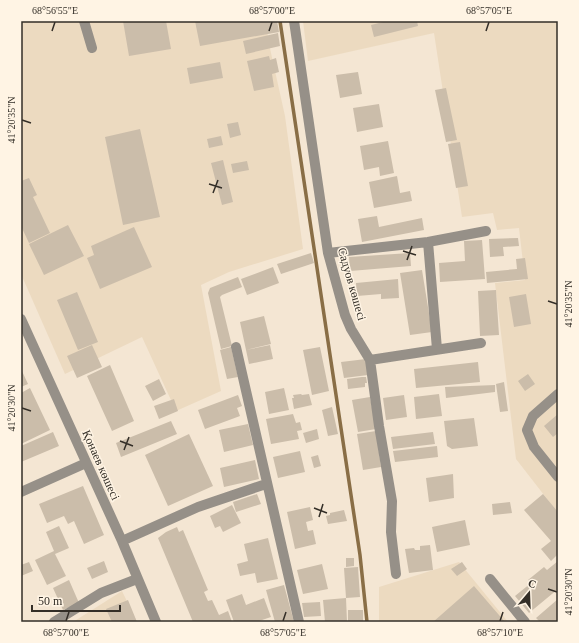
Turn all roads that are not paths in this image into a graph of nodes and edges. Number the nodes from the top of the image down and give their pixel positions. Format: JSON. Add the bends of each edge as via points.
{"nodes":[{"id":1,"x":84,"y":21,"type":"edge"},
{"id":2,"x":294,"y":21,"type":"edge"},
{"id":3,"x":92,"y":48,"type":"dead end"},
{"id":4,"x":486,"y":231,"type":"dead end"},
{"id":5,"x":428,"y":242,"type":"junction"},
{"id":6,"x":328,"y":253,"type":"junction"},
{"id":7,"x":21,"y":319,"type":"edge"},
{"id":8,"x":481,"y":343,"type":"dead end"},
{"id":9,"x":236,"y":347,"type":"dead end"},
{"id":10,"x":437,"y":349,"type":"junction"},
{"id":11,"x":370,"y":360,"type":"junction"},
{"id":12,"x":558,"y":394,"type":"edge"},
{"id":13,"x":86,"y":463,"type":"junction"},
{"id":14,"x":558,"y":477,"type":"edge"},
{"id":15,"x":266,"y":484,"type":"junction"},
{"id":16,"x":21,"y":492,"type":"edge"},
{"id":17,"x":122,"y":541,"type":"junction"},
{"id":18,"x":396,"y":574,"type":"dead end"},
{"id":19,"x":137,"y":579,"type":"junction"},
{"id":20,"x":490,"y":579,"type":"dead end"},
{"id":21,"x":54,"y":622,"type":"edge"},
{"id":22,"x":156,"y":622,"type":"edge"},
{"id":23,"x":299,"y":622,"type":"edge"},
{"id":24,"x":525,"y":622,"type":"edge"}],
"edges":[{"from":1,"to":3,"type":"street"},
{"from":2,"to":6,"type":"street","name":"Садуов көшесі"},
{"from":4,"to":5,"type":"street"},
{"from":5,"to":6,"type":"street"},
{"from":5,"to":10,"type":"street"},
{"from":6,"to":11,"type":"street","name":"Садуов көшесі","via":[[345,315]]},
{"from":7,"to":13,"type":"street","name":"Қонаев көшесі"},
{"from":8,"to":10,"type":"street"},
{"from":9,"to":15,"type":"street"},
{"from":10,"to":11,"type":"street"},
{"from":11,"to":18,"type":"street","name":"Садуов көшесі","via":[[392,501],[391,532]]},
{"from":12,"to":14,"type":"street","via":[[532,416],[527,430],[534,448]]},
{"from":13,"to":16,"type":"street"},
{"from":13,"to":17,"type":"street","name":"Қонаев көшесі"},
{"from":15,"to":17,"type":"street","via":[[198,506]]},
{"from":15,"to":23,"type":"street"},
{"from":17,"to":19,"type":"street","name":"Қонаев көшесі"},
{"from":19,"to":21,"type":"street","via":[[101,593]]},
{"from":19,"to":22,"type":"street","name":"Қонаев көшесі"},
{"from":20,"to":24,"type":"street"}]}
